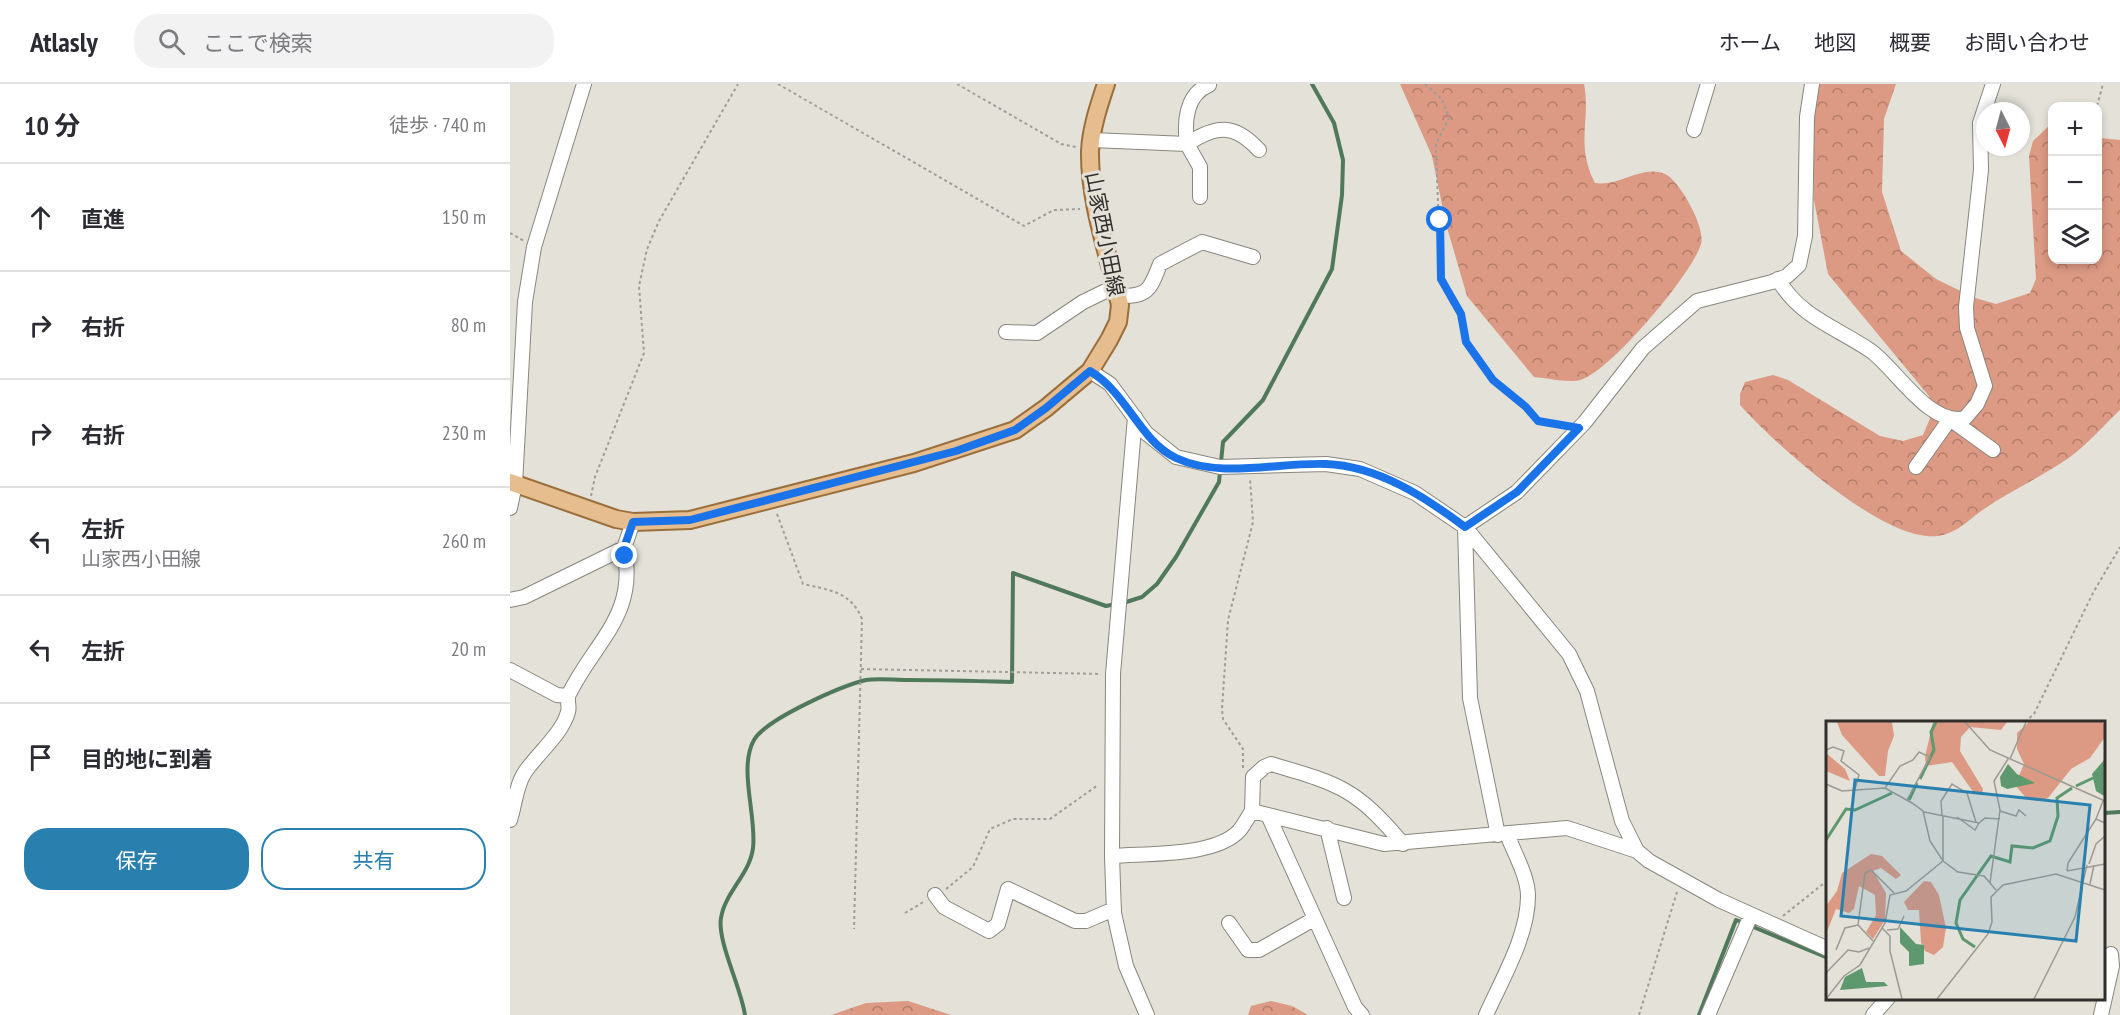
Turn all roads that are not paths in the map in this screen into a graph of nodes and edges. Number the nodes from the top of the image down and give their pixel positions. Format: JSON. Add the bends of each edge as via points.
{"nodes":[{"id":1,"x":584,"y":84,"type":"edge"},
{"id":2,"x":1106,"y":84,"type":"edge"},
{"id":3,"x":1708,"y":84,"type":"edge"},
{"id":4,"x":1812,"y":84,"type":"edge"},
{"id":5,"x":1993,"y":84,"type":"edge"},
{"id":6,"x":1209,"y":85,"type":"edge"},
{"id":7,"x":1694,"y":130,"type":"dead end"},
{"id":8,"x":1187,"y":144,"type":"junction"},
{"id":9,"x":1091,"y":145,"type":"junction"},
{"id":10,"x":1259,"y":150,"type":"dead end"},
{"id":11,"x":1200,"y":197,"type":"dead end"},
{"id":12,"x":1253,"y":257,"type":"dead end"},
{"id":13,"x":1779,"y":279,"type":"junction"},
{"id":14,"x":1117,"y":291,"type":"junction"},
{"id":15,"x":1006,"y":332,"type":"dead end"},
{"id":16,"x":1090,"y":371,"type":"junction"},
{"id":17,"x":1135,"y":417,"type":"junction"},
{"id":18,"x":1950,"y":419,"type":"junction"},
{"id":19,"x":1993,"y":450,"type":"dead end"},
{"id":20,"x":1916,"y":467,"type":"dead end"},
{"id":21,"x":512,"y":483,"type":"edge"},
{"id":22,"x":510,"y":508,"type":"edge"},
{"id":23,"x":633,"y":522,"type":"junction"},
{"id":24,"x":1465,"y":527,"type":"junction"},
{"id":25,"x":624,"y":548,"type":"junction"},
{"id":26,"x":510,"y":600,"type":"edge"},
{"id":27,"x":510,"y":670,"type":"edge"},
{"id":28,"x":567,"y":696,"type":"junction"},
{"id":29,"x":1252,"y":811,"type":"junction"},
{"id":30,"x":1268,"y":814,"type":"junction"},
{"id":31,"x":510,"y":820,"type":"edge"},
{"id":32,"x":1327,"y":828,"type":"junction"},
{"id":33,"x":1502,"y":835,"type":"junction"},
{"id":34,"x":1403,"y":844,"type":"junction"},
{"id":35,"x":1637,"y":851,"type":"junction"},
{"id":36,"x":1112,"y":856,"type":"junction"},
{"id":37,"x":935,"y":895,"type":"road end"},
{"id":38,"x":1344,"y":898,"type":"dead end"},
{"id":39,"x":1114,"y":909,"type":"junction"},
{"id":40,"x":1751,"y":915,"type":"junction"},
{"id":41,"x":1314,"y":919,"type":"junction"},
{"id":42,"x":1229,"y":923,"type":"dead end"},
{"id":43,"x":1826,"y":949,"type":"edge"},
{"id":44,"x":2112,"y":953,"type":"edge"},
{"id":45,"x":1887,"y":1000,"type":"edge"},
{"id":46,"x":1147,"y":1015,"type":"edge"},
{"id":47,"x":1362,"y":1015,"type":"edge"},
{"id":48,"x":1486,"y":1015,"type":"edge"},
{"id":49,"x":1708,"y":1015,"type":"edge"},
{"id":50,"x":1873,"y":1015,"type":"edge"},
{"id":51,"x":2102,"y":1015,"type":"edge"}],
"edges":[{"from":1,"to":21,"type":"street","via":[[534,247],[525,302]]},
{"from":2,"to":9,"type":"main road","name":"山家西小田線"},
{"from":3,"to":7,"type":"street"},
{"from":4,"to":13,"type":"street","via":[[1806,117],[1805,236],[1799,265]]},
{"from":5,"to":18,"type":"street","via":[[1980,123],[1981,170],[1966,307],[1967,328],[1982,372],[1984,394],[1965,418]]},
{"from":6,"to":8,"type":"street","via":[[1189,103]]},
{"from":8,"to":9,"type":"street"},
{"from":8,"to":10,"type":"street","via":[[1221,128],[1245,134]]},
{"from":8,"to":11,"type":"street","via":[[1200,167]]},
{"from":9,"to":14,"type":"main road","name":"山家西小田線","via":[[1098,208]]},
{"from":12,"to":14,"type":"street","via":[[1202,242],[1160,264],[1150,289],[1137,297]]},
{"from":13,"to":18,"type":"street","via":[[1787,295],[1813,317],[1873,352],[1910,391]]},
{"from":13,"to":24,"type":"street","via":[[1697,301],[1643,348],[1579,428],[1517,492]]},
{"from":14,"to":15,"type":"street","via":[[1083,302],[1037,333]]},
{"from":14,"to":16,"type":"main road","name":"山家西小田線","via":[[1118,322]]},
{"from":16,"to":17,"type":"street","via":[[1110,384]]},
{"from":16,"to":23,"type":"main road","name":"山家西小田線","via":[[1015,430],[956,451],[690,520]]},
{"from":17,"to":24,"type":"street","via":[[1155,442],[1176,458],[1202,465],[1326,464],[1360,469],[1415,493]]},
{"from":17,"to":36,"type":"street","via":[[1113,674]]},
{"from":18,"to":19,"type":"street"},
{"from":18,"to":20,"type":"street"},
{"from":21,"to":22,"type":"street"},
{"from":21,"to":23,"type":"main road","name":"山家西小田線"},
{"from":23,"to":25,"type":"street"},
{"from":24,"to":33,"type":"street","via":[[1470,698]]},
{"from":24,"to":35,"type":"street","via":[[1569,654],[1587,691],[1622,821]]},
{"from":25,"to":26,"type":"street","via":[[524,597]]},
{"from":25,"to":28,"type":"street","via":[[629,573],[621,608]]},
{"from":27,"to":28,"type":"street","via":[[557,695]]},
{"from":28,"to":31,"type":"street","via":[[568,711],[522,778]]},
{"from":29,"to":30,"type":"street"},
{"from":29,"to":34,"type":"street","via":[[1253,777],[1271,765],[1318,777],[1350,792],[1379,815]]},
{"from":29,"to":36,"type":"street","via":[[1240,830],[1210,848]]},
{"from":30,"to":32,"type":"street"},
{"from":30,"to":41,"type":"street"},
{"from":32,"to":34,"type":"street","via":[[1366,840]]},
{"from":32,"to":38,"type":"street"},
{"from":33,"to":34,"type":"street"},
{"from":33,"to":35,"type":"street","via":[[1567,828]]},
{"from":33,"to":48,"type":"street","via":[[1526,882],[1528,896],[1520,936]]},
{"from":35,"to":40,"type":"street"},
{"from":36,"to":39,"type":"street"},
{"from":37,"to":39,"type":"street","via":[[944,907],[989,931],[998,924],[1008,889],[1075,921],[1086,921]]},
{"from":39,"to":46,"type":"street","via":[[1126,966]]},
{"from":40,"to":43,"type":"street"},
{"from":40,"to":49,"type":"street"},
{"from":41,"to":42,"type":"street","via":[[1259,950],[1248,950]]},
{"from":41,"to":47,"type":"street"},
{"from":44,"to":51,"type":"street"},
{"from":45,"to":50,"type":"street"}]}
